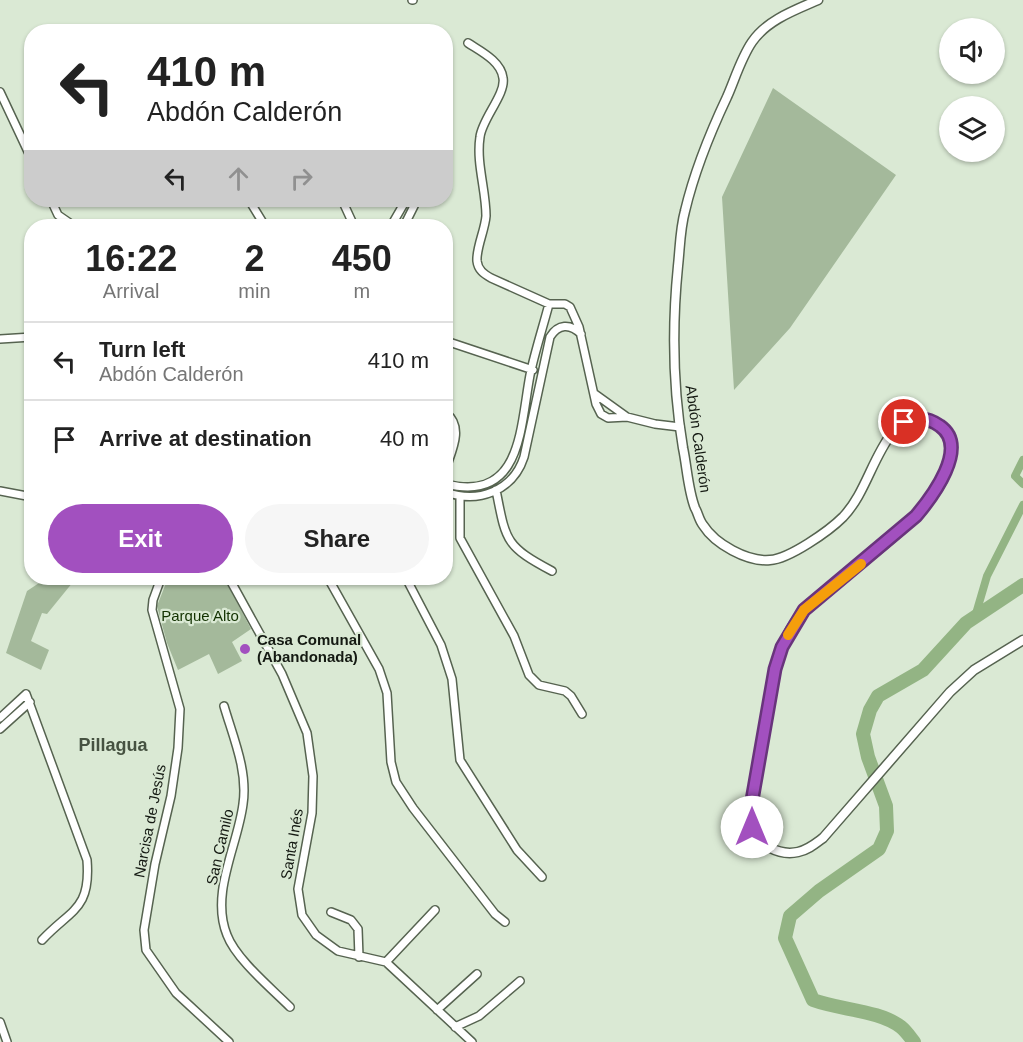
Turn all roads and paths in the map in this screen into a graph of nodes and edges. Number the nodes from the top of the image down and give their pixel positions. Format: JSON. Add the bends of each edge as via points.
{"nodes":[{"id":1,"x":818,"y":0,"type":"edge"},
{"id":2,"x":468,"y":43,"type":"dead end"},
{"id":3,"x":0,"y":92,"type":"edge"},
{"id":4,"x":24,"y":143,"type":"edge"},
{"id":5,"x":54,"y":207,"type":"edge"},
{"id":6,"x":64,"y":219,"type":"edge"},
{"id":7,"x":549,"y":304,"type":"junction"},
{"id":8,"x":581,"y":334,"type":"junction"},
{"id":9,"x":24,"y":338,"type":"edge"},
{"id":10,"x":0,"y":339,"type":"edge"},
{"id":11,"x":453,"y":343,"type":"edge"},
{"id":12,"x":531,"y":369,"type":"junction"},
{"id":13,"x":541,"y":373,"type":"junction"},
{"id":14,"x":595,"y":394,"type":"junction"},
{"id":15,"x":627,"y":417,"type":"junction"},
{"id":16,"x":453,"y":422,"type":"edge"},
{"id":17,"x":680,"y":427,"type":"junction"},
{"id":18,"x":453,"y":441,"type":"edge"},
{"id":19,"x":453,"y":486,"type":"edge"},
{"id":20,"x":496,"y":490,"type":"junction"},
{"id":21,"x":0,"y":491,"type":"edge"},
{"id":22,"x":453,"y":494,"type":"edge"},
{"id":23,"x":24,"y":496,"type":"edge"},
{"id":24,"x":460,"y":497,"type":"junction"},
{"id":25,"x":552,"y":571,"type":"dead end"},
{"id":26,"x":159,"y":585,"type":"edge"},
{"id":27,"x":233,"y":585,"type":"edge"},
{"id":28,"x":332,"y":585,"type":"edge"},
{"id":29,"x":410,"y":585,"type":"edge"},
{"id":30,"x":1023,"y":640,"type":"edge"},
{"id":31,"x":28,"y":698,"type":"junction"},
{"id":32,"x":224,"y":706,"type":"dead end"},
{"id":33,"x":582,"y":714,"type":"dead end"},
{"id":34,"x":0,"y":718,"type":"edge"},
{"id":35,"x":0,"y":729,"type":"edge"},
{"id":36,"x":542,"y":877,"type":"dead end"},
{"id":37,"x":435,"y":910,"type":"dead end"},
{"id":38,"x":331,"y":912,"type":"dead end"},
{"id":39,"x":505,"y":922,"type":"dead end"},
{"id":40,"x":42,"y":940,"type":"dead end"},
{"id":41,"x":359,"y":957,"type":"junction"},
{"id":42,"x":386,"y":962,"type":"junction"},
{"id":43,"x":477,"y":974,"type":"dead end"},
{"id":44,"x":520,"y":981,"type":"dead end"},
{"id":45,"x":290,"y":1007,"type":"dead end"},
{"id":46,"x":437,"y":1010,"type":"junction"},
{"id":47,"x":0,"y":1022,"type":"edge"},
{"id":48,"x":455,"y":1027,"type":"junction"},
{"id":49,"x":7,"y":1042,"type":"edge"},
{"id":50,"x":229,"y":1042,"type":"edge"},
{"id":51,"x":472,"y":1042,"type":"edge"}],
"edges":[{"from":1,"to":17,"type":"street","name":"Abdón Calderón","via":[[785,15],[752,41],[690,192],[681,229],[675,291]]},
{"from":2,"to":7,"type":"street","via":[[498,65],[504,81],[480,138],[486,216],[477,261],[483,274]]},
{"from":3,"to":4,"type":"street"},
{"from":5,"to":6,"type":"street"},
{"from":7,"to":8,"type":"street","via":[[570,307]]},
{"from":7,"to":12,"type":"street"},
{"from":8,"to":13,"type":"street","via":[[574,328],[558,327],[550,337]]},
{"from":8,"to":14,"type":"street"},
{"from":9,"to":10,"type":"street"},
{"from":11,"to":12,"type":"street"},
{"from":12,"to":13,"type":"street"},
{"from":12,"to":19,"type":"street","via":[[516,451],[507,469],[481,486]]},
{"from":13,"to":20,"type":"street","via":[[522,464]]},
{"from":14,"to":15,"type":"street"},
{"from":14,"to":15,"type":"street","via":[[601,414],[608,418]]},
{"from":15,"to":17,"type":"street"},
{"from":16,"to":18,"type":"street"},
{"from":17,"to":30,"type":"street","name":"Abdón Calderón","via":[[693,503],[703,525],[745,557],[774,560],[822,536],[844,516],[892,432],[904,422],[925,419],[942,427],[951,445],[950,459],[930,499],[899,532],[804,610],[782,647],[751,806],[752,827],[771,848],[782,853],[797,852],[823,838],[950,692],[974,670]]},
{"from":20,"to":24,"type":"street"},
{"from":20,"to":25,"type":"street","via":[[510,542],[530,560]]},
{"from":21,"to":23,"type":"street"},
{"from":22,"to":24,"type":"street"},
{"from":24,"to":33,"type":"street","via":[[460,538],[514,636],[529,675],[539,685],[565,691]]},
{"from":26,"to":50,"type":"street","name":"Narcisa de Jesús","via":[[152,605],[180,709],[171,796],[144,930],[146,951],[176,993]]},
{"from":27,"to":41,"type":"street","name":"Santa Inés","via":[[282,674],[307,733],[313,794],[298,889],[302,915],[326,944]]},
{"from":28,"to":39,"type":"street","via":[[379,669],[387,693],[396,782],[495,915]]},
{"from":29,"to":36,"type":"street","via":[[441,645],[452,680],[460,760],[517,850]]},
{"from":31,"to":34,"type":"street"},
{"from":31,"to":35,"type":"street"},
{"from":31,"to":40,"type":"street","via":[[87,860],[84,896],[75,910]]},
{"from":32,"to":45,"type":"street","name":"San Camilo","via":[[243,770],[244,803],[223,886],[222,917],[238,954]]},
{"from":37,"to":42,"type":"street"},
{"from":38,"to":41,"type":"street","via":[[351,920],[358,929]]},
{"from":41,"to":42,"type":"street","name":"Santa Inés"},
{"from":42,"to":46,"type":"street"},
{"from":43,"to":46,"type":"street"},
{"from":44,"to":48,"type":"street","via":[[479,1016]]},
{"from":46,"to":48,"type":"street"},
{"from":47,"to":49,"type":"street"},
{"from":48,"to":51,"type":"street"}]}
